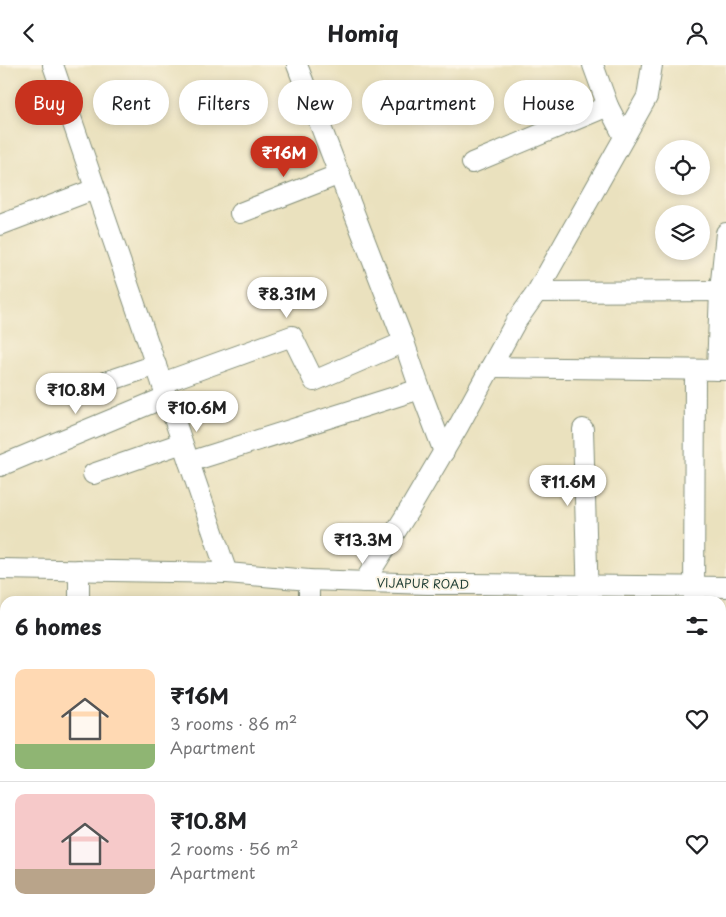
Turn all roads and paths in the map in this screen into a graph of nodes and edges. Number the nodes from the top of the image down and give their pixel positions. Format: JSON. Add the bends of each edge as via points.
{"nodes":[{"id":1,"x":52,"y":65,"type":"edge"},
{"id":2,"x":297,"y":65,"type":"edge"},
{"id":3,"x":593,"y":65,"type":"edge"},
{"id":4,"x":652,"y":65,"type":"edge"},
{"id":5,"x":608,"y":106,"type":"junction"},
{"id":6,"x":624,"y":137,"type":"junction"},
{"id":7,"x":472,"y":163,"type":"dead end"},
{"id":8,"x":340,"y":174,"type":"junction"},
{"id":9,"x":95,"y":189,"type":"junction"},
{"id":10,"x":240,"y":213,"type":"dead end"},
{"id":11,"x":0,"y":225,"type":"edge"},
{"id":12,"x":726,"y":233,"type":"edge"},
{"id":13,"x":723,"y":291,"type":"edge"},
{"id":14,"x":537,"y":292,"type":"junction"},
{"id":15,"x":404,"y":342,"type":"junction"},
{"id":16,"x":491,"y":367,"type":"junction"},
{"id":17,"x":695,"y":370,"type":"junction"},
{"id":18,"x":721,"y":370,"type":"edge"},
{"id":19,"x":161,"y":382,"type":"junction"},
{"id":20,"x":420,"y":389,"type":"junction"},
{"id":21,"x":73,"y":393,"type":"dead end"},
{"id":22,"x":583,"y":429,"type":"dead end"},
{"id":23,"x":182,"y":443,"type":"junction"},
{"id":24,"x":444,"y":452,"type":"junction"},
{"id":25,"x":189,"y":462,"type":"junction"},
{"id":26,"x":0,"y":466,"type":"edge"},
{"id":27,"x":93,"y":474,"type":"dead end"},
{"id":28,"x":0,"y":569,"type":"edge"},
{"id":29,"x":79,"y":570,"type":"junction"},
{"id":30,"x":227,"y":573,"type":"junction"},
{"id":31,"x":309,"y":580,"type":"junction"},
{"id":32,"x":364,"y":582,"type":"junction"},
{"id":33,"x":726,"y":587,"type":"edge"},
{"id":34,"x":463,"y":592,"type":"edge"},
{"id":35,"x":523,"y":593,"type":"edge"},
{"id":36,"x":588,"y":593,"type":"edge"},
{"id":37,"x":694,"y":594,"type":"edge"},
{"id":38,"x":79,"y":596,"type":"edge"},
{"id":39,"x":309,"y":596,"type":"edge"}],
"edges":[{"from":1,"to":9,"type":"street"},
{"from":2,"to":8,"type":"street"},
{"from":3,"to":5,"type":"street"},
{"from":4,"to":6,"type":"street","via":[[647,97]]},
{"from":5,"to":6,"type":"street"},
{"from":5,"to":7,"type":"street"},
{"from":6,"to":14,"type":"street"},
{"from":8,"to":10,"type":"street"},
{"from":8,"to":15,"type":"street"},
{"from":9,"to":11,"type":"street"},
{"from":9,"to":19,"type":"street"},
{"from":12,"to":13,"type":"street"},
{"from":13,"to":14,"type":"street"},
{"from":13,"to":18,"type":"street"},
{"from":14,"to":16,"type":"street","via":[[515,323]]},
{"from":15,"to":19,"type":"street","via":[[314,381],[292,336]]},
{"from":15,"to":20,"type":"street"},
{"from":16,"to":17,"type":"street"},
{"from":16,"to":24,"type":"street"},
{"from":17,"to":18,"type":"street"},
{"from":17,"to":37,"type":"street"},
{"from":19,"to":21,"type":"street"},
{"from":19,"to":23,"type":"street"},
{"from":19,"to":26,"type":"street"},
{"from":20,"to":24,"type":"street"},
{"from":20,"to":25,"type":"street"},
{"from":22,"to":36,"type":"street"},
{"from":23,"to":25,"type":"street"},
{"from":23,"to":27,"type":"street"},
{"from":24,"to":32,"type":"street"},
{"from":25,"to":30,"type":"street"},
{"from":28,"to":29,"type":"street","name":"VIJAPUR ROAD"},
{"from":29,"to":30,"type":"street","name":"VIJAPUR ROAD"},
{"from":29,"to":38,"type":"street"},
{"from":30,"to":31,"type":"street","name":"VIJAPUR ROAD"},
{"from":31,"to":32,"type":"street","name":"VIJAPUR ROAD"},
{"from":31,"to":39,"type":"street"},
{"from":32,"to":34,"type":"street","name":"VIJAPUR ROAD","via":[[428,584]]},
{"from":33,"to":37,"type":"street","name":"VIJAPUR ROAD"},
{"from":34,"to":35,"type":"street","name":"VIJAPUR ROAD"},
{"from":35,"to":36,"type":"street","name":"VIJAPUR ROAD"},
{"from":36,"to":37,"type":"street","name":"VIJAPUR ROAD"}]}
